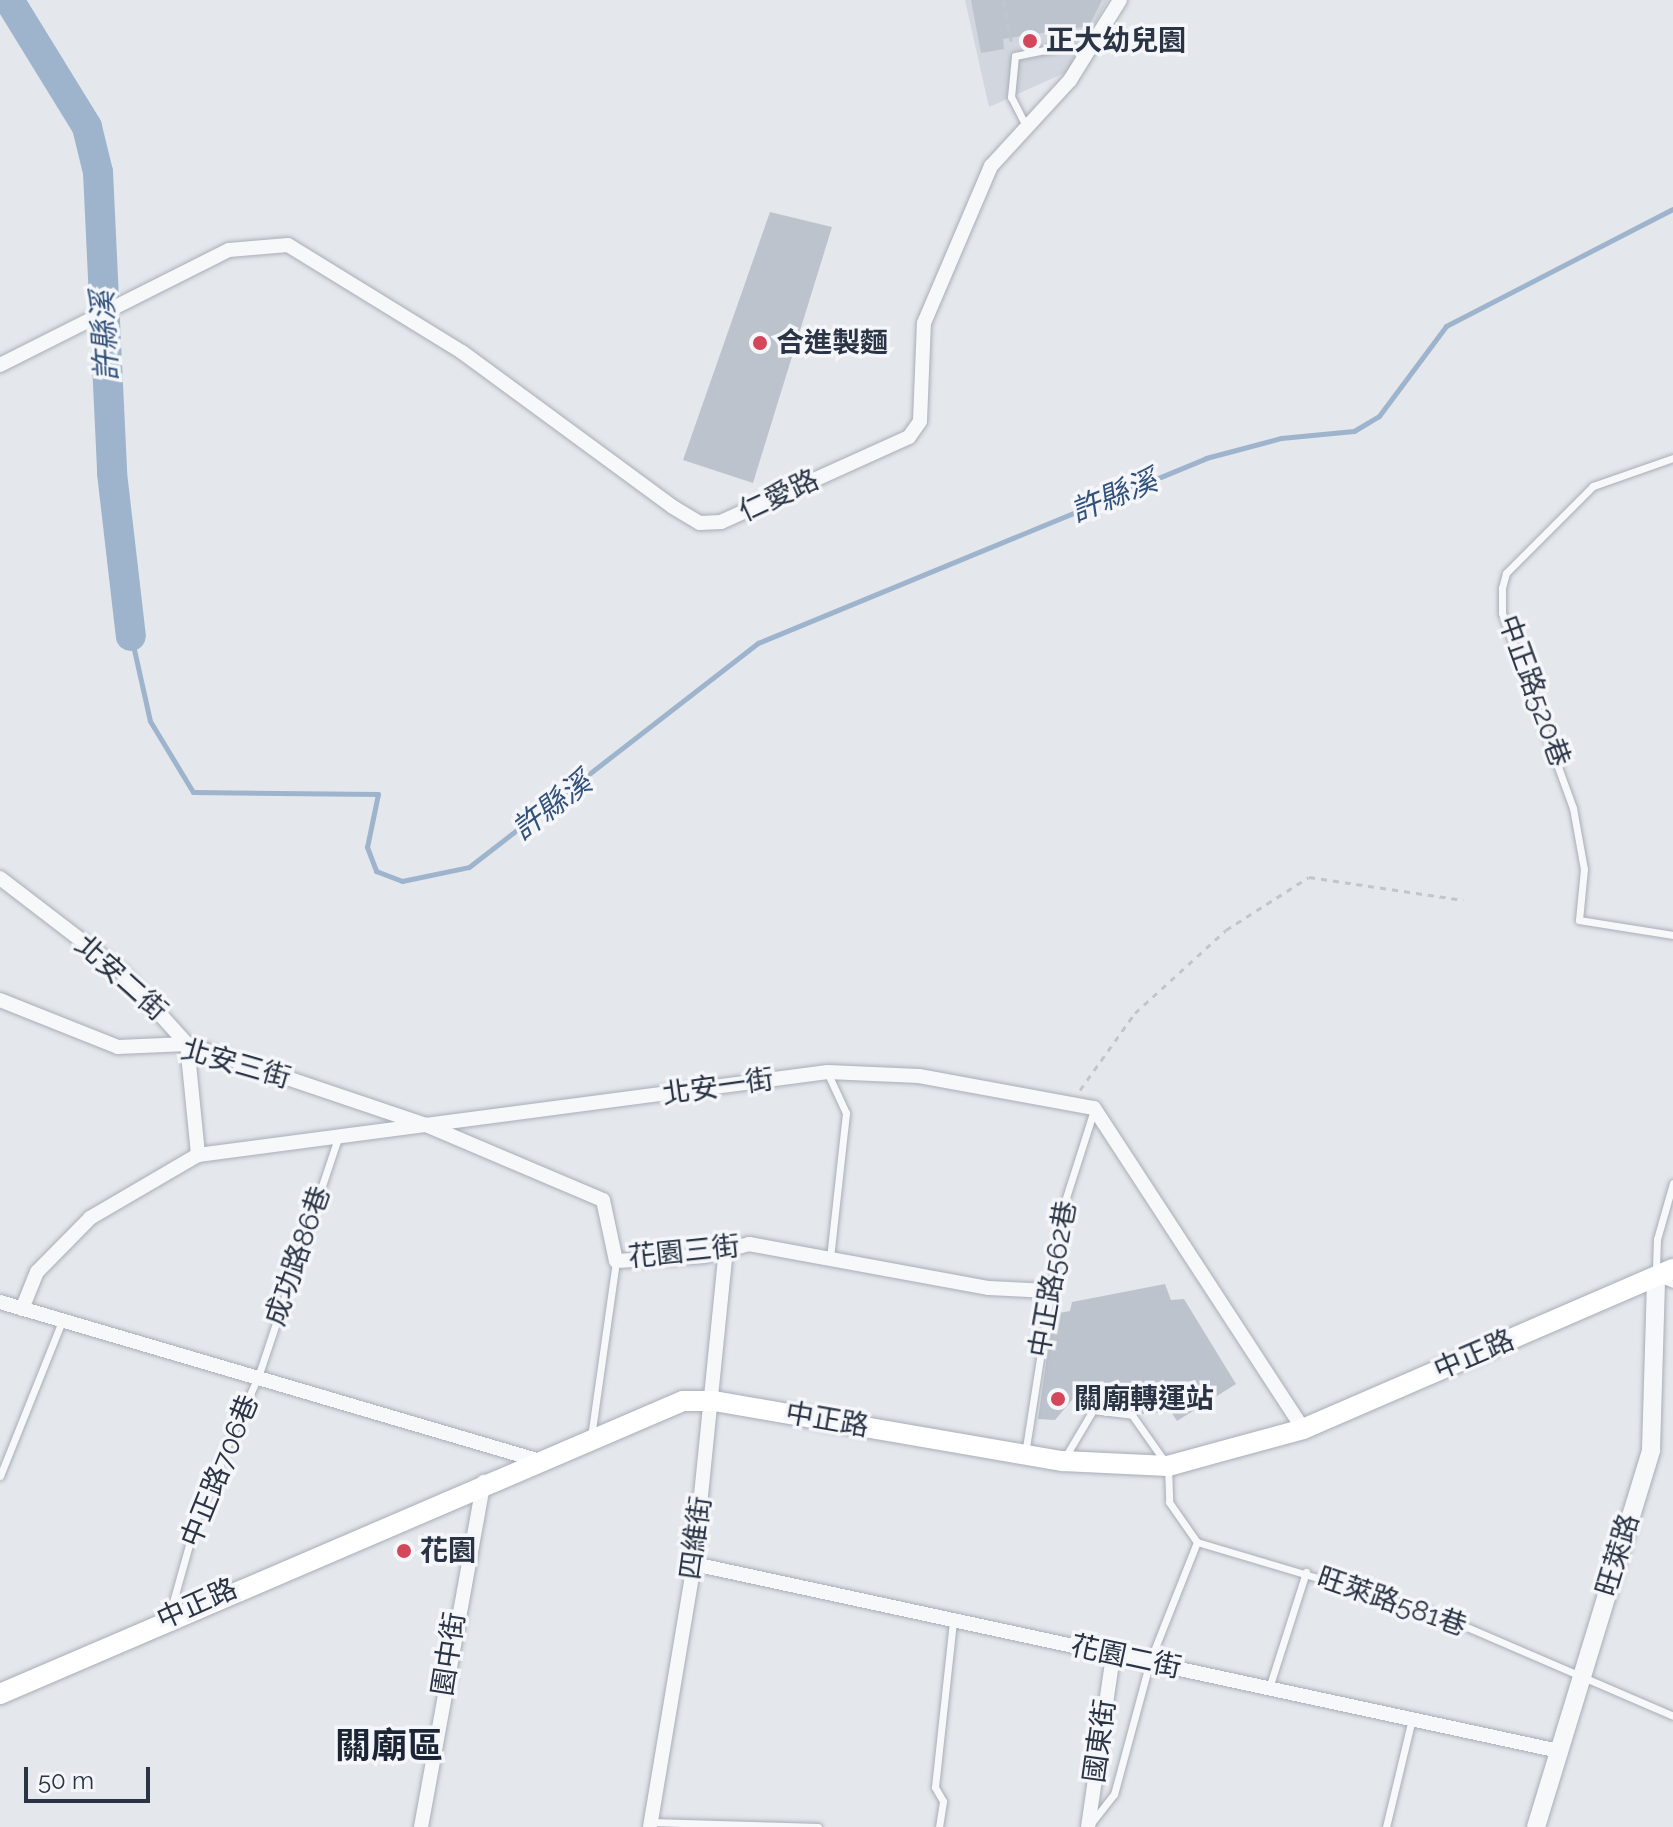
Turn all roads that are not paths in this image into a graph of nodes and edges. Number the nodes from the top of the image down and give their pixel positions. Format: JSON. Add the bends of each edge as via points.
{"nodes":[{"id":1,"x":1120,"y":0,"type":"edge"},
{"id":2,"x":1070,"y":45,"type":"dead end"},
{"id":3,"x":1026,"y":126,"type":"junction"},
{"id":4,"x":0,"y":365,"type":"edge"},
{"id":5,"x":1673,"y":458,"type":"edge"},
{"id":6,"x":0,"y":878,"type":"edge"},
{"id":7,"x":1673,"y":935,"type":"edge"},
{"id":8,"x":0,"y":1000,"type":"edge"},
{"id":9,"x":187,"y":1044,"type":"junction"},
{"id":10,"x":828,"y":1072,"type":"junction"},
{"id":11,"x":1094,"y":1108,"type":"junction"},
{"id":12,"x":426,"y":1125,"type":"junction"},
{"id":13,"x":338,"y":1138,"type":"junction"},
{"id":14,"x":198,"y":1155,"type":"junction"},
{"id":15,"x":1673,"y":1183,"type":"edge"},
{"id":16,"x":726,"y":1247,"type":"junction"},
{"id":17,"x":830,"y":1259,"type":"junction"},
{"id":18,"x":616,"y":1261,"type":"junction"},
{"id":19,"x":1667,"y":1277,"type":"edge"},
{"id":20,"x":1049,"y":1291,"type":"junction"},
{"id":21,"x":0,"y":1302,"type":"edge"},
{"id":22,"x":22,"y":1309,"type":"junction"},
{"id":23,"x":62,"y":1321,"type":"junction"},
{"id":24,"x":259,"y":1374,"type":"junction"},
{"id":25,"x":714,"y":1401,"type":"junction"},
{"id":26,"x":1303,"y":1429,"type":"junction"},
{"id":27,"x":591,"y":1439,"type":"junction"},
{"id":28,"x":1025,"y":1454,"type":"junction"},
{"id":29,"x":537,"y":1460,"type":"junction"},
{"id":30,"x":1063,"y":1461,"type":"junction"},
{"id":31,"x":1168,"y":1466,"type":"junction"},
{"id":32,"x":0,"y":1476,"type":"edge"},
{"id":33,"x":484,"y":1481,"type":"junction"},
{"id":34,"x":1197,"y":1542,"type":"junction"},
{"id":35,"x":694,"y":1564,"type":"junction"},
{"id":36,"x":1306,"y":1572,"type":"junction"},
{"id":37,"x":169,"y":1616,"type":"junction"},
{"id":38,"x":953,"y":1618,"type":"junction"},
{"id":39,"x":1113,"y":1655,"type":"junction"},
{"id":40,"x":1150,"y":1661,"type":"junction"},
{"id":41,"x":1583,"y":1677,"type":"junction"},
{"id":42,"x":1269,"y":1688,"type":"junction"},
{"id":43,"x":0,"y":1694,"type":"edge"},
{"id":44,"x":1673,"y":1716,"type":"edge"},
{"id":45,"x":1412,"y":1719,"type":"junction"},
{"id":46,"x":1559,"y":1751,"type":"junction"},
{"id":47,"x":650,"y":1825,"type":"edge"},
{"id":48,"x":421,"y":1827,"type":"edge"},
{"id":49,"x":818,"y":1827,"type":"edge"},
{"id":50,"x":939,"y":1827,"type":"edge"},
{"id":51,"x":1088,"y":1827,"type":"edge"},
{"id":52,"x":1386,"y":1827,"type":"edge"},
{"id":53,"x":1536,"y":1827,"type":"edge"}],
"edges":[{"from":1,"to":3,"type":"street","name":"仁愛路","via":[[1070,80]]},
{"from":2,"to":3,"type":"lane","via":[[1015,56],[1011,97]]},
{"from":3,"to":4,"type":"street","name":"仁愛路","via":[[991,166],[924,323],[920,421],[909,437],[721,522],[700,523],[673,507],[357,281],[288,245],[229,250]]},
{"from":5,"to":7,"type":"lane","name":"中正路520巷","via":[[1593,486],[1506,573],[1502,588],[1506,624],[1573,808],[1584,869],[1579,920]]},
{"from":6,"to":9,"type":"street","name":"北安二街","via":[[121,971]]},
{"from":8,"to":9,"type":"street","name":"北安三街","via":[[118,1047]]},
{"from":9,"to":12,"type":"street","name":"北安三街"},
{"from":9,"to":14,"type":"street","name":"北安二街"},
{"from":10,"to":11,"type":"street","name":"北安一街","via":[[919,1076],[1073,1099]]},
{"from":10,"to":12,"type":"street","name":"北安一街"},
{"from":10,"to":17,"type":"lane","via":[[846,1113]]},
{"from":11,"to":20,"type":"lane","name":"中正路562巷","via":[[1064,1204]]},
{"from":11,"to":26,"type":"street"},
{"from":12,"to":13,"type":"street","name":"北安一街"},
{"from":12,"to":18,"type":"street","name":"花園三街","via":[[603,1200]]},
{"from":13,"to":14,"type":"street","name":"北安一街"},
{"from":13,"to":24,"type":"lane","name":"成功路86巷"},
{"from":14,"to":22,"type":"street","name":"北安一街","via":[[90,1218],[37,1272]]},
{"from":15,"to":19,"type":"lane","via":[[1657,1239]]},
{"from":16,"to":17,"type":"street","name":"花園三街"},
{"from":16,"to":18,"type":"street","name":"花園三街","via":[[704,1256]]},
{"from":16,"to":25,"type":"street","name":"四維街"},
{"from":17,"to":20,"type":"street","name":"花園三街","via":[[989,1288]]},
{"from":18,"to":27,"type":"lane"},
{"from":19,"to":26,"type":"main road","name":"中正路"},
{"from":19,"to":41,"type":"street","name":"旺萊路","via":[[1651,1450]]},
{"from":20,"to":28,"type":"lane","name":"中正路562巷"},
{"from":21,"to":22,"type":"street"},
{"from":22,"to":23,"type":"street"},
{"from":23,"to":24,"type":"street"},
{"from":23,"to":32,"type":"lane"},
{"from":24,"to":29,"type":"street"},
{"from":24,"to":37,"type":"lane","name":"中正路706巷","via":[[199,1509]]},
{"from":25,"to":27,"type":"main road","name":"中正路","via":[[683,1401]]},
{"from":25,"to":28,"type":"main road","name":"中正路"},
{"from":25,"to":35,"type":"street","name":"四維街"},
{"from":26,"to":31,"type":"main road","name":"中正路"},
{"from":27,"to":29,"type":"main road","name":"中正路"},
{"from":28,"to":30,"type":"main road","name":"中正路"},
{"from":29,"to":33,"type":"main road","name":"中正路"},
{"from":30,"to":31,"type":"main road","name":"中正路"},
{"from":30,"to":31,"type":"lane","via":[[1093,1410],[1132,1415]]},
{"from":31,"to":34,"type":"lane","via":[[1169,1502]]},
{"from":33,"to":37,"type":"main road","name":"中正路"},
{"from":33,"to":48,"type":"street","name":"園中街"},
{"from":34,"to":36,"type":"lane","name":"旺萊路581巷"},
{"from":34,"to":40,"type":"lane"},
{"from":35,"to":38,"type":"street","name":"花園二街"},
{"from":35,"to":47,"type":"street","name":"四維街"},
{"from":36,"to":41,"type":"lane","name":"旺萊路581巷","via":[[1432,1612]]},
{"from":36,"to":42,"type":"lane"},
{"from":37,"to":43,"type":"main road","name":"中正路"},
{"from":38,"to":39,"type":"street","name":"花園二街"},
{"from":38,"to":50,"type":"lane","via":[[935,1787],[943,1801]]},
{"from":39,"to":40,"type":"street","name":"花園二街"},
{"from":39,"to":51,"type":"street","name":"國東街"},
{"from":40,"to":42,"type":"street","name":"花園二街"},
{"from":40,"to":51,"type":"lane","via":[[1114,1794]]},
{"from":41,"to":44,"type":"lane","name":"旺萊路581巷"},
{"from":41,"to":46,"type":"street","name":"旺萊路"},
{"from":42,"to":45,"type":"street","name":"花園二街"},
{"from":45,"to":46,"type":"street","name":"花園二街"},
{"from":45,"to":52,"type":"lane"},
{"from":46,"to":53,"type":"street","name":"旺萊路"},
{"from":47,"to":49,"type":"lane"}]}
